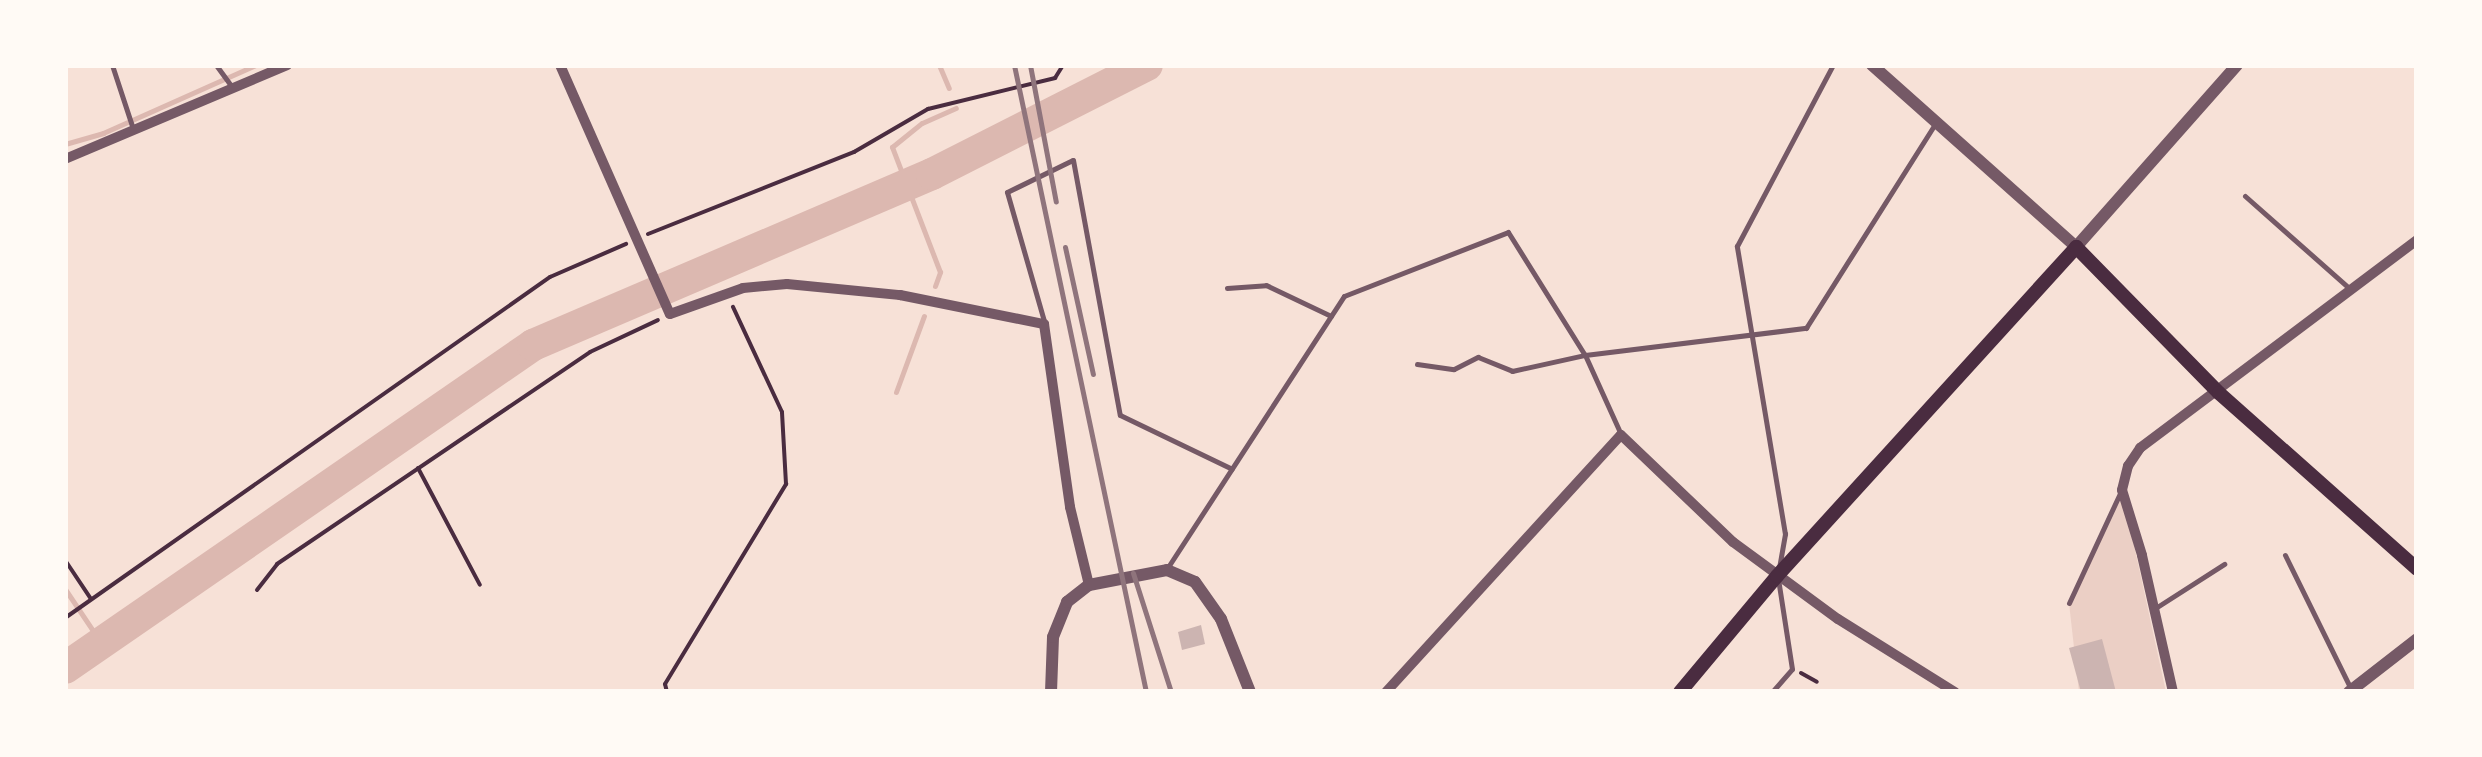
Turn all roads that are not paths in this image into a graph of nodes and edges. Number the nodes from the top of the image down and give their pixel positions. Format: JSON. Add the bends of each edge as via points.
{"nodes":[{"id":1,"x":112,"y":65,"type":"edge"},
{"id":2,"x":216,"y":65,"type":"edge"},
{"id":3,"x":287,"y":65,"type":"edge"},
{"id":4,"x":560,"y":65,"type":"edge"},
{"id":5,"x":1833,"y":65,"type":"edge"},
{"id":6,"x":1872,"y":65,"type":"edge"},
{"id":7,"x":2237,"y":65,"type":"edge"},
{"id":8,"x":231,"y":86,"type":"junction"},
{"id":9,"x":1937,"y":121,"type":"junction"},
{"id":10,"x":133,"y":129,"type":"junction"},
{"id":11,"x":65,"y":159,"type":"edge"},
{"id":12,"x":2245,"y":196,"type":"dead end"},
{"id":13,"x":2417,"y":240,"type":"edge"},
{"id":14,"x":2076,"y":247,"type":"junction"},
{"id":15,"x":1227,"y":288,"type":"dead end"},
{"id":16,"x":2352,"y":290,"type":"junction"},
{"id":17,"x":1331,"y":316,"type":"junction"},
{"id":18,"x":1044,"y":324,"type":"junction"},
{"id":19,"x":1751,"y":332,"type":"junction"},
{"id":20,"x":1585,"y":355,"type":"junction"},
{"id":21,"x":1417,"y":364,"type":"dead end"},
{"id":22,"x":2218,"y":393,"type":"junction"},
{"id":23,"x":1621,"y":435,"type":"junction"},
{"id":24,"x":1232,"y":469,"type":"junction"},
{"id":25,"x":2122,"y":490,"type":"junction"},
{"id":26,"x":2284,"y":556,"type":"dead end"},
{"id":27,"x":2224,"y":564,"type":"dead end"},
{"id":28,"x":2417,"y":569,"type":"edge"},
{"id":29,"x":1167,"y":570,"type":"junction"},
{"id":30,"x":1778,"y":576,"type":"junction"},
{"id":31,"x":1089,"y":584,"type":"junction"},
{"id":32,"x":2070,"y":603,"type":"dead end"},
{"id":33,"x":2154,"y":608,"type":"junction"},
{"id":34,"x":2417,"y":639,"type":"edge"},
{"id":35,"x":2350,"y":691,"type":"edge"},
{"id":36,"x":1051,"y":692,"type":"edge"},
{"id":37,"x":1250,"y":692,"type":"edge"},
{"id":38,"x":1386,"y":692,"type":"edge"},
{"id":39,"x":1680,"y":692,"type":"edge"},
{"id":40,"x":1772,"y":692,"type":"edge"},
{"id":41,"x":1955,"y":692,"type":"edge"},
{"id":42,"x":2173,"y":692,"type":"edge"}],
"edges":[{"from":1,"to":10,"type":"lane"},
{"from":2,"to":8,"type":"lane"},
{"from":3,"to":8,"type":"street"},
{"from":4,"to":18,"type":"street","via":[[670,314],[727,294],[787,284],[900,294]]},
{"from":5,"to":19,"type":"lane","via":[[1737,246]]},
{"from":6,"to":9,"type":"street"},
{"from":7,"to":14,"type":"street"},
{"from":8,"to":10,"type":"street"},
{"from":9,"to":14,"type":"street"},
{"from":9,"to":19,"type":"lane","via":[[1806,328]]},
{"from":10,"to":11,"type":"street"},
{"from":12,"to":16,"type":"lane"},
{"from":13,"to":16,"type":"street"},
{"from":14,"to":22,"type":"main road"},
{"from":14,"to":30,"type":"main road"},
{"from":15,"to":17,"type":"lane","via":[[1266,284]]},
{"from":16,"to":22,"type":"street"},
{"from":17,"to":20,"type":"lane","via":[[1344,296],[1508,232]]},
{"from":17,"to":24,"type":"lane"},
{"from":18,"to":24,"type":"lane","via":[[1007,192],[1074,160],[1120,415]]},
{"from":18,"to":31,"type":"street","via":[[1070,506]]},
{"from":19,"to":20,"type":"lane"},
{"from":19,"to":30,"type":"lane","via":[[1785,534]]},
{"from":20,"to":21,"type":"lane","via":[[1512,371],[1478,357],[1454,369]]},
{"from":20,"to":23,"type":"lane"},
{"from":22,"to":25,"type":"street","via":[[2140,448]]},
{"from":22,"to":28,"type":"main road"},
{"from":23,"to":30,"type":"street"},
{"from":23,"to":38,"type":"street"},
{"from":24,"to":29,"type":"lane"},
{"from":25,"to":32,"type":"lane"},
{"from":25,"to":33,"type":"street"},
{"from":26,"to":35,"type":"lane"},
{"from":27,"to":33,"type":"lane"},
{"from":29,"to":31,"type":"street"},
{"from":29,"to":37,"type":"street","via":[[1195,582],[1221,619]]},
{"from":30,"to":39,"type":"main road"},
{"from":30,"to":40,"type":"lane","via":[[1792,669]]},
{"from":30,"to":41,"type":"street"},
{"from":31,"to":36,"type":"street","via":[[1068,602],[1053,637]]},
{"from":33,"to":42,"type":"street"},
{"from":34,"to":35,"type":"street"}]}
